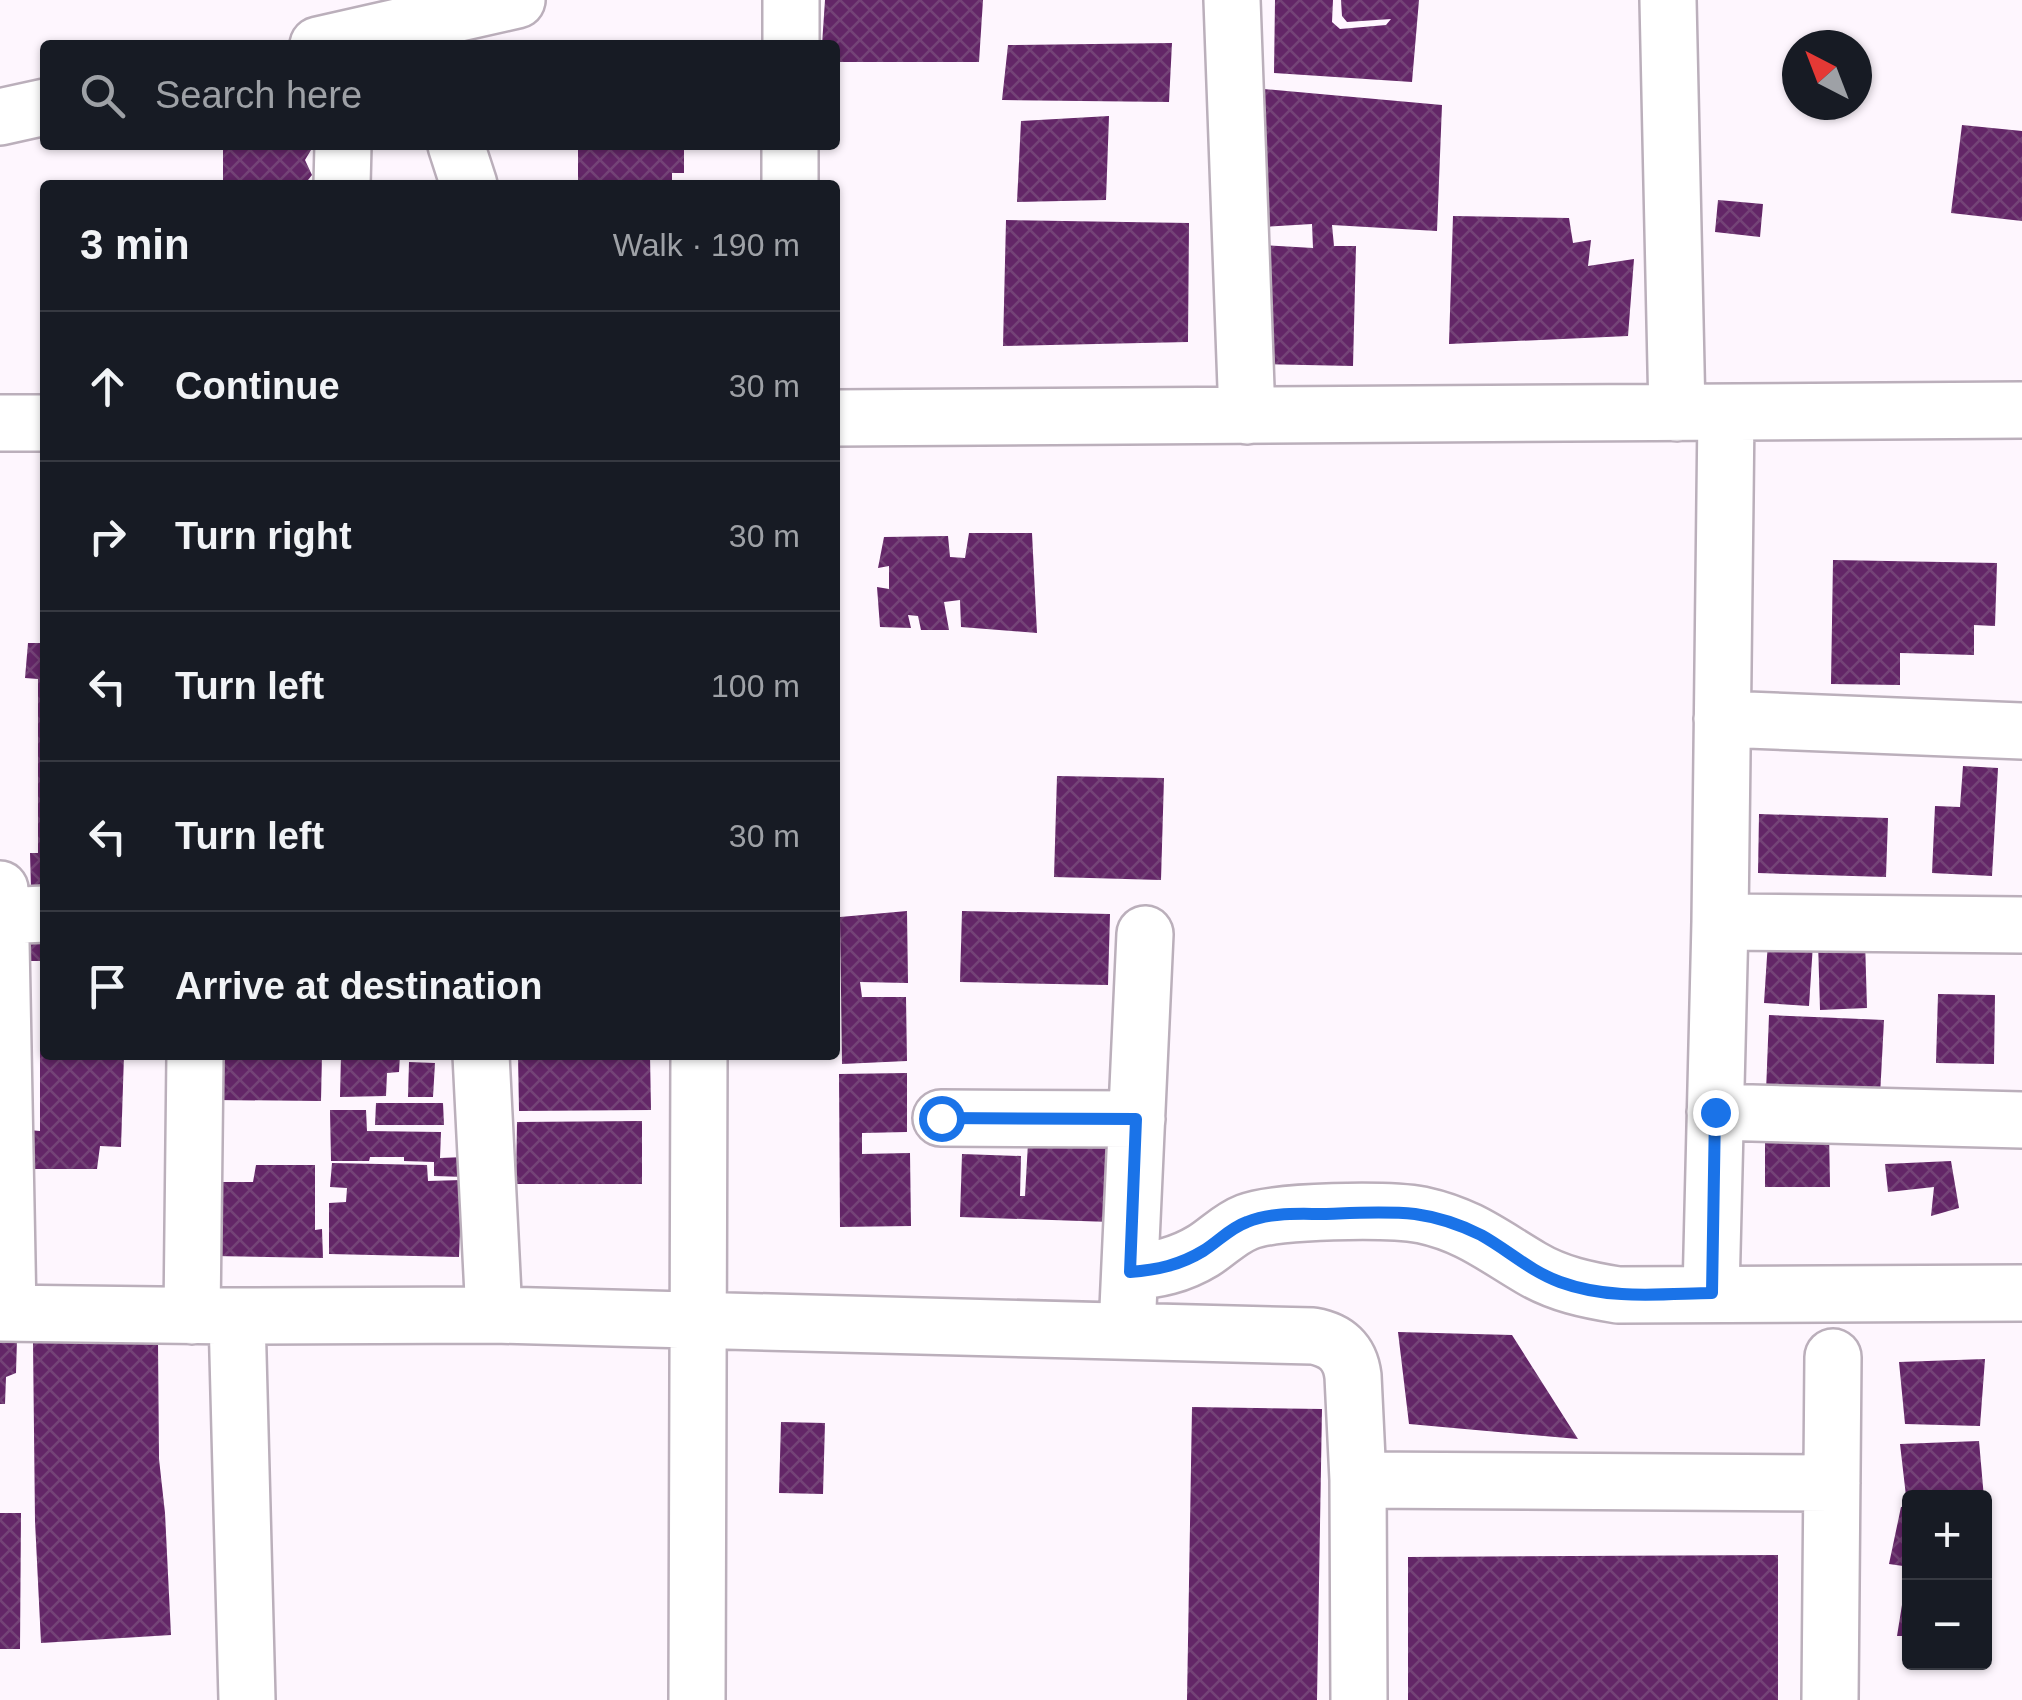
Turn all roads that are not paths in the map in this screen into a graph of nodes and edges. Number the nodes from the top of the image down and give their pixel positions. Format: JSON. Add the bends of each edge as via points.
{"nodes":[{"id":1,"x":517,"y":0,"type":"edge"},
{"id":2,"x":791,"y":0,"type":"edge"},
{"id":3,"x":1232,"y":0,"type":"edge"},
{"id":4,"x":1668,"y":0,"type":"edge"},
{"id":5,"x":339,"y":32,"type":"edge"},
{"id":6,"x":791,"y":40,"type":"edge"},
{"id":7,"x":40,"y":108,"type":"edge"},
{"id":8,"x":0,"y":117,"type":"edge"},
{"id":9,"x":342,"y":150,"type":"edge"},
{"id":10,"x":458,"y":150,"type":"edge"},
{"id":11,"x":790,"y":150,"type":"edge"},
{"id":12,"x":342,"y":180,"type":"edge"},
{"id":13,"x":467,"y":180,"type":"edge"},
{"id":14,"x":790,"y":180,"type":"edge"},
{"id":15,"x":2022,"y":410,"type":"edge"},
{"id":16,"x":1702,"y":413,"type":"junction"},
{"id":17,"x":1247,"y":416,"type":"junction"},
{"id":18,"x":840,"y":418,"type":"edge"},
{"id":19,"x":40,"y":423,"type":"edge"},
{"id":20,"x":0,"y":424,"type":"edge"},
{"id":21,"x":1722,"y":719,"type":"junction"},
{"id":22,"x":2022,"y":731,"type":"edge"},
{"id":23,"x":0,"y":889,"type":"edge"},
{"id":24,"x":40,"y":914,"type":"edge"},
{"id":25,"x":0,"y":916,"type":"edge"},
{"id":26,"x":1720,"y":922,"type":"junction"},
{"id":27,"x":2022,"y":925,"type":"edge"},
{"id":28,"x":1145,"y":934,"type":"dead end"},
{"id":29,"x":195,"y":1060,"type":"edge"},
{"id":30,"x":481,"y":1060,"type":"edge"},
{"id":31,"x":699,"y":1060,"type":"edge"},
{"id":32,"x":1715,"y":1112,"type":"junction"},
{"id":33,"x":941,"y":1118,"type":"dead end"},
{"id":34,"x":1136,"y":1119,"type":"junction"},
{"id":35,"x":2022,"y":1120,"type":"edge"},
{"id":36,"x":2,"y":1123,"type":"edge"},
{"id":37,"x":1130,"y":1272,"type":"junction"},
{"id":38,"x":1712,"y":1293,"type":"junction"},
{"id":39,"x":2022,"y":1293,"type":"edge"},
{"id":40,"x":4,"y":1313,"type":"edge"},
{"id":41,"x":494,"y":1315,"type":"junction"},
{"id":42,"x":215,"y":1316,"type":"junction"},
{"id":43,"x":698,"y":1320,"type":"junction"},
{"id":44,"x":1127,"y":1331,"type":"junction"},
{"id":45,"x":1833,"y":1356,"type":"dead end"},
{"id":46,"x":1358,"y":1480,"type":"junction"},
{"id":47,"x":1832,"y":1483,"type":"junction"},
{"id":48,"x":247,"y":1700,"type":"edge"},
{"id":49,"x":697,"y":1700,"type":"edge"},
{"id":50,"x":1359,"y":1700,"type":"edge"},
{"id":51,"x":1830,"y":1700,"type":"edge"}],
"edges":[{"from":1,"to":5,"type":"street"},
{"from":2,"to":6,"type":"street"},
{"from":3,"to":17,"type":"street"},
{"from":4,"to":16,"type":"street"},
{"from":7,"to":8,"type":"street"},
{"from":9,"to":12,"type":"street"},
{"from":10,"to":13,"type":"street"},
{"from":11,"to":14,"type":"street"},
{"from":15,"to":16,"type":"street"},
{"from":16,"to":17,"type":"street"},
{"from":16,"to":21,"type":"street"},
{"from":17,"to":18,"type":"street"},
{"from":19,"to":20,"type":"street"},
{"from":21,"to":22,"type":"street"},
{"from":21,"to":26,"type":"street"},
{"from":23,"to":25,"type":"street"},
{"from":24,"to":25,"type":"street"},
{"from":25,"to":36,"type":"street"},
{"from":26,"to":27,"type":"street"},
{"from":26,"to":32,"type":"street"},
{"from":28,"to":34,"type":"street"},
{"from":29,"to":42,"type":"street"},
{"from":30,"to":41,"type":"street"},
{"from":31,"to":43,"type":"street"},
{"from":32,"to":35,"type":"street"},
{"from":32,"to":38,"type":"street"},
{"from":33,"to":34,"type":"street"},
{"from":34,"to":37,"type":"street"},
{"from":36,"to":40,"type":"street"},
{"from":37,"to":38,"type":"street","via":[[1180,1263],[1226,1232],[1273,1215],[1385,1212],[1452,1224],[1532,1269],[1588,1290]]},
{"from":37,"to":44,"type":"street"},
{"from":38,"to":39,"type":"street"},
{"from":40,"to":42,"type":"street"},
{"from":41,"to":42,"type":"street"},
{"from":41,"to":43,"type":"street"},
{"from":42,"to":48,"type":"street"},
{"from":43,"to":44,"type":"street"},
{"from":43,"to":49,"type":"street"},
{"from":44,"to":46,"type":"street","via":[[1312,1336],[1336,1344],[1352,1364]]},
{"from":45,"to":47,"type":"street"},
{"from":46,"to":47,"type":"street"},
{"from":46,"to":50,"type":"street"},
{"from":47,"to":51,"type":"street"}]}
